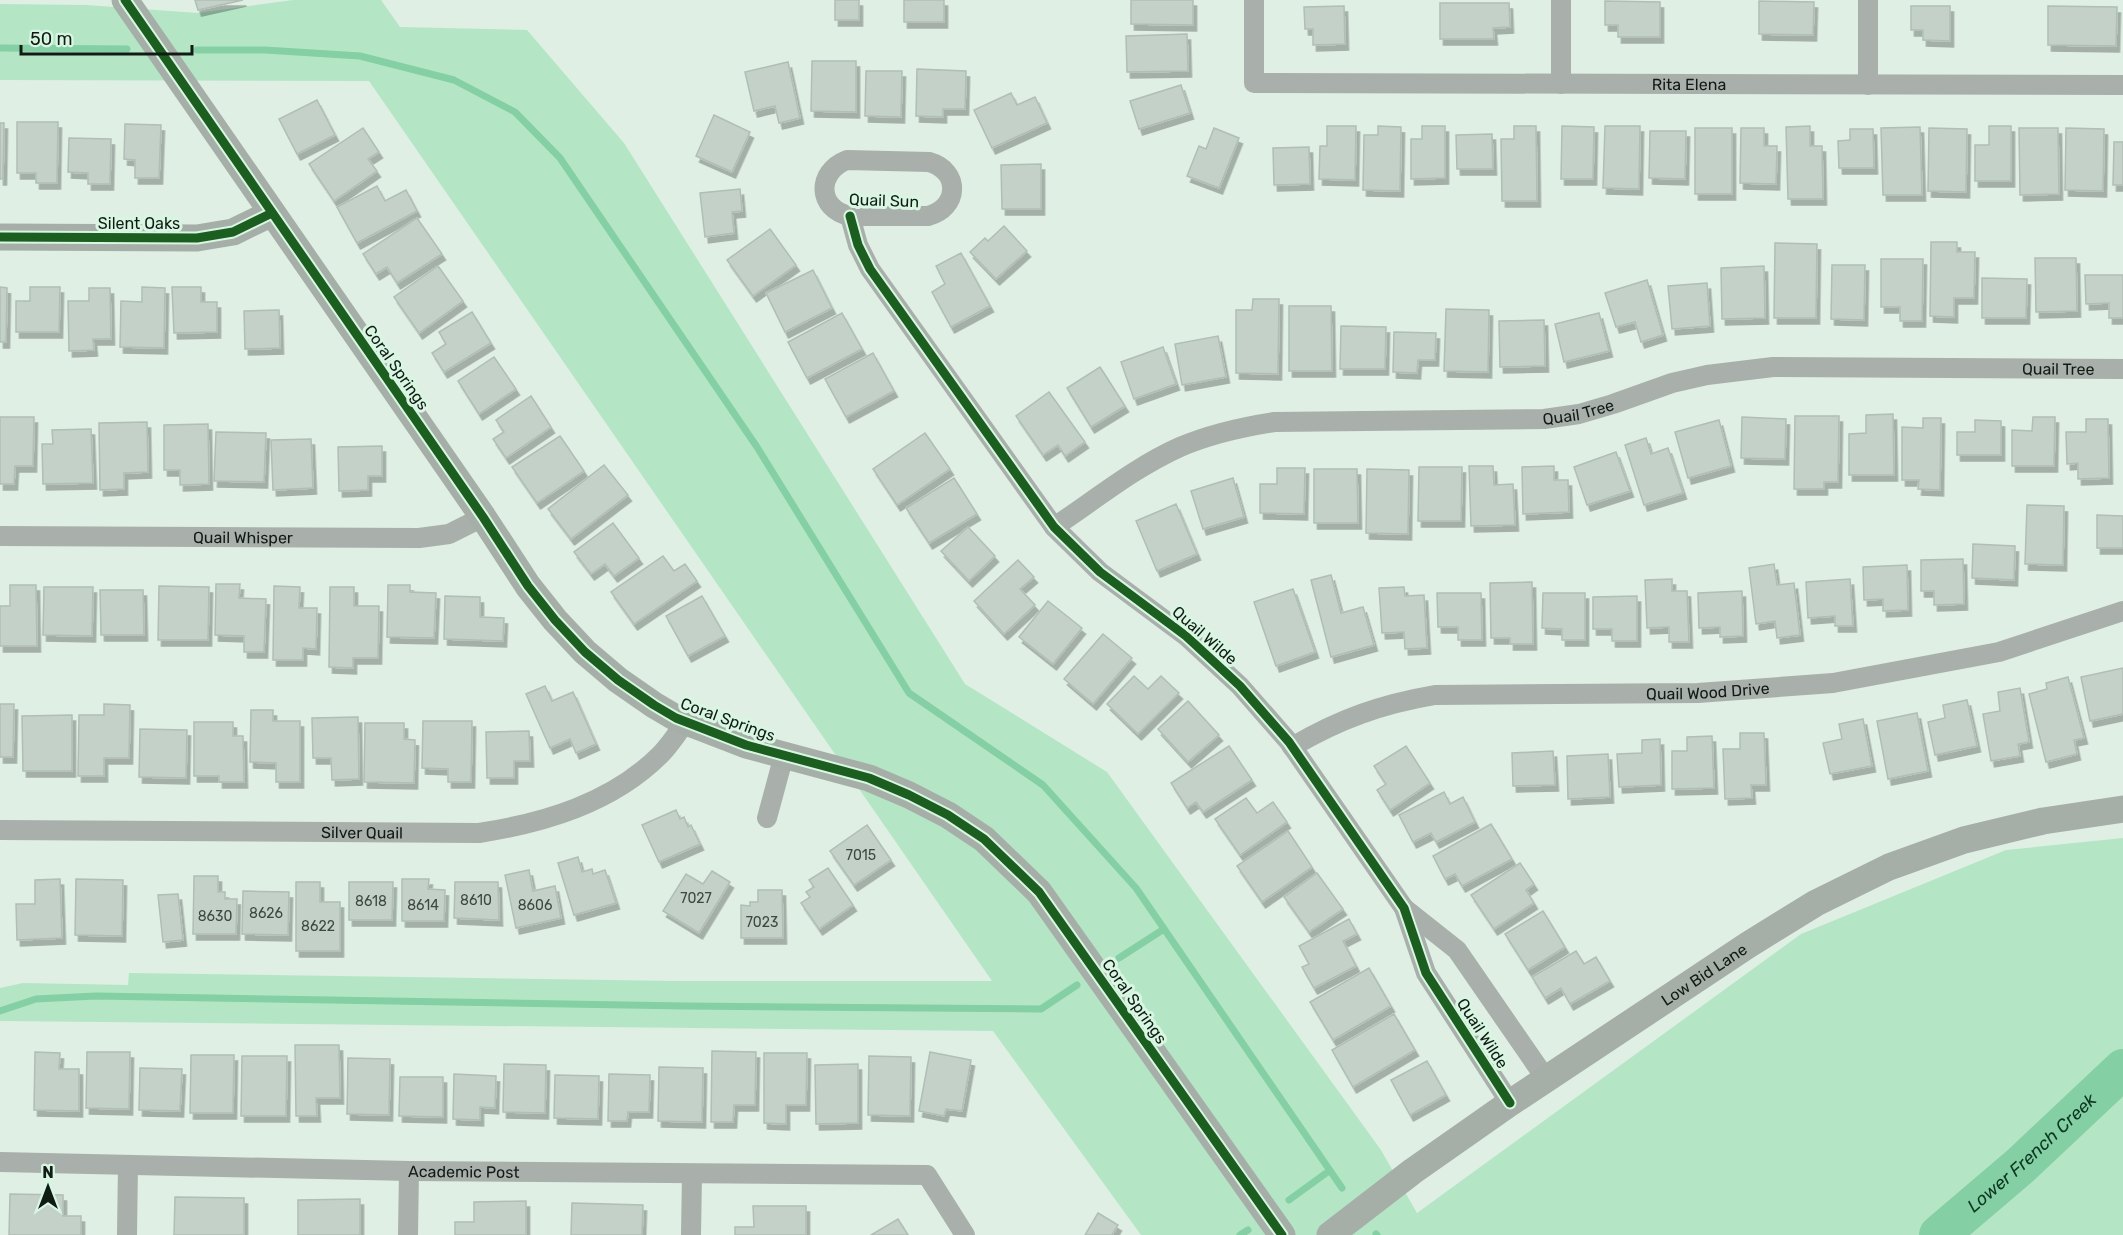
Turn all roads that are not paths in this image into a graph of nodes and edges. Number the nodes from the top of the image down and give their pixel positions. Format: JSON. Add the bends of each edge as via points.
{"nodes":[{"id":1,"x":125,"y":0,"type":"edge"},
{"id":2,"x":1254,"y":0,"type":"edge"},
{"id":3,"x":1561,"y":0,"type":"edge"},
{"id":4,"x":1868,"y":0,"type":"edge"},
{"id":5,"x":1561,"y":84,"type":"junction"},
{"id":6,"x":1868,"y":85,"type":"junction"},
{"id":7,"x":2123,"y":85,"type":"edge"},
{"id":8,"x":272,"y":213,"type":"junction"},
{"id":9,"x":850,"y":216,"type":"junction"},
{"id":10,"x":0,"y":237,"type":"edge"},
{"id":11,"x":2123,"y":369,"type":"edge"},
{"id":12,"x":483,"y":517,"type":"junction"},
{"id":13,"x":1054,"y":527,"type":"junction"},
{"id":14,"x":0,"y":536,"type":"edge"},
{"id":15,"x":2123,"y":611,"type":"edge"},
{"id":16,"x":686,"y":722,"type":"junction"},
{"id":17,"x":1292,"y":747,"type":"junction"},
{"id":18,"x":784,"y":755,"type":"junction"},
{"id":19,"x":2123,"y":810,"type":"edge"},
{"id":20,"x":767,"y":818,"type":"dead end"},
{"id":21,"x":0,"y":830,"type":"edge"},
{"id":22,"x":1404,"y":908,"type":"junction"},
{"id":23,"x":1546,"y":1079,"type":"junction"},
{"id":24,"x":1510,"y":1103,"type":"junction"},
{"id":25,"x":0,"y":1162,"type":"edge"},
{"id":26,"x":128,"y":1165,"type":"junction"},
{"id":27,"x":409,"y":1171,"type":"junction"},
{"id":28,"x":692,"y":1174,"type":"junction"},
{"id":29,"x":128,"y":1235,"type":"edge"},
{"id":30,"x":408,"y":1235,"type":"edge"},
{"id":31,"x":691,"y":1235,"type":"edge"},
{"id":32,"x":965,"y":1235,"type":"edge"},
{"id":33,"x":1282,"y":1235,"type":"edge"},
{"id":34,"x":1330,"y":1235,"type":"edge"}],
"edges":[{"from":1,"to":8,"type":"street","name":"Coral Springs"},
{"from":2,"to":5,"type":"street","name":"Rita Elena","via":[[1254,82]]},
{"from":3,"to":5,"type":"street"},
{"from":4,"to":6,"type":"street"},
{"from":5,"to":6,"type":"street","name":"Rita Elena"},
{"from":6,"to":7,"type":"street","name":"Rita Elena"},
{"from":8,"to":10,"type":"street","name":"Silent Oaks","via":[[233,232],[197,238]]},
{"from":8,"to":12,"type":"street","name":"Coral Springs"},
{"from":9,"to":9,"type":"street","name":"Quail Sun","via":[[936,214],[944,209],[952,194],[949,177],[929,162],[848,160],[827,176],[825,194],[834,209]]},
{"from":9,"to":13,"type":"street","name":"Quail Wilde","via":[[870,269]]},
{"from":11,"to":13,"type":"street","name":"Quail Tree","via":[[1773,368],[1707,375],[1579,414],[1544,419],[1274,422],[1242,427],[1180,447]]},
{"from":12,"to":14,"type":"street","name":"Quail Whisper","via":[[449,534],[419,538]]},
{"from":12,"to":16,"type":"street","name":"Coral Springs","via":[[528,586],[585,652],[654,705]]},
{"from":13,"to":17,"type":"street","name":"Quail Wilde","via":[[1100,572],[1202,650],[1240,686]]},
{"from":15,"to":17,"type":"street","name":"Quail Wood Drive","via":[[1999,652],[1833,683],[1698,693],[1425,697],[1371,709]]},
{"from":16,"to":18,"type":"street","name":"Coral Springs"},
{"from":16,"to":21,"type":"street","name":"Silver Quail","via":[[643,771],[613,790],[548,819],[479,833]]},
{"from":17,"to":22,"type":"street","name":"Quail Wilde"},
{"from":18,"to":20,"type":"street","name":"Coral Springs"},
{"from":18,"to":33,"type":"street","name":"Coral Springs","via":[[869,778],[948,815],[984,839],[1031,885],[1085,956]]},
{"from":19,"to":23,"type":"street","name":"Low Bid Lane","via":[[2043,821],[1964,840],[1889,867],[1816,903],[1748,945]]},
{"from":22,"to":23,"type":"street","name":"Quail Wilde","via":[[1457,950]]},
{"from":22,"to":24,"type":"street","name":"Quail Wilde","via":[[1426,973]]},
{"from":23,"to":24,"type":"street","name":"Low Bid Lane"},
{"from":24,"to":34,"type":"street","name":"Low Bid Lane"},
{"from":25,"to":26,"type":"street","name":"Academic Post"},
{"from":26,"to":27,"type":"street","name":"Academic Post"},
{"from":26,"to":29,"type":"street"},
{"from":27,"to":28,"type":"street","name":"Academic Post"},
{"from":27,"to":30,"type":"street"},
{"from":28,"to":31,"type":"street"},
{"from":28,"to":32,"type":"street","name":"Academic Post","via":[[927,1175]]}]}
